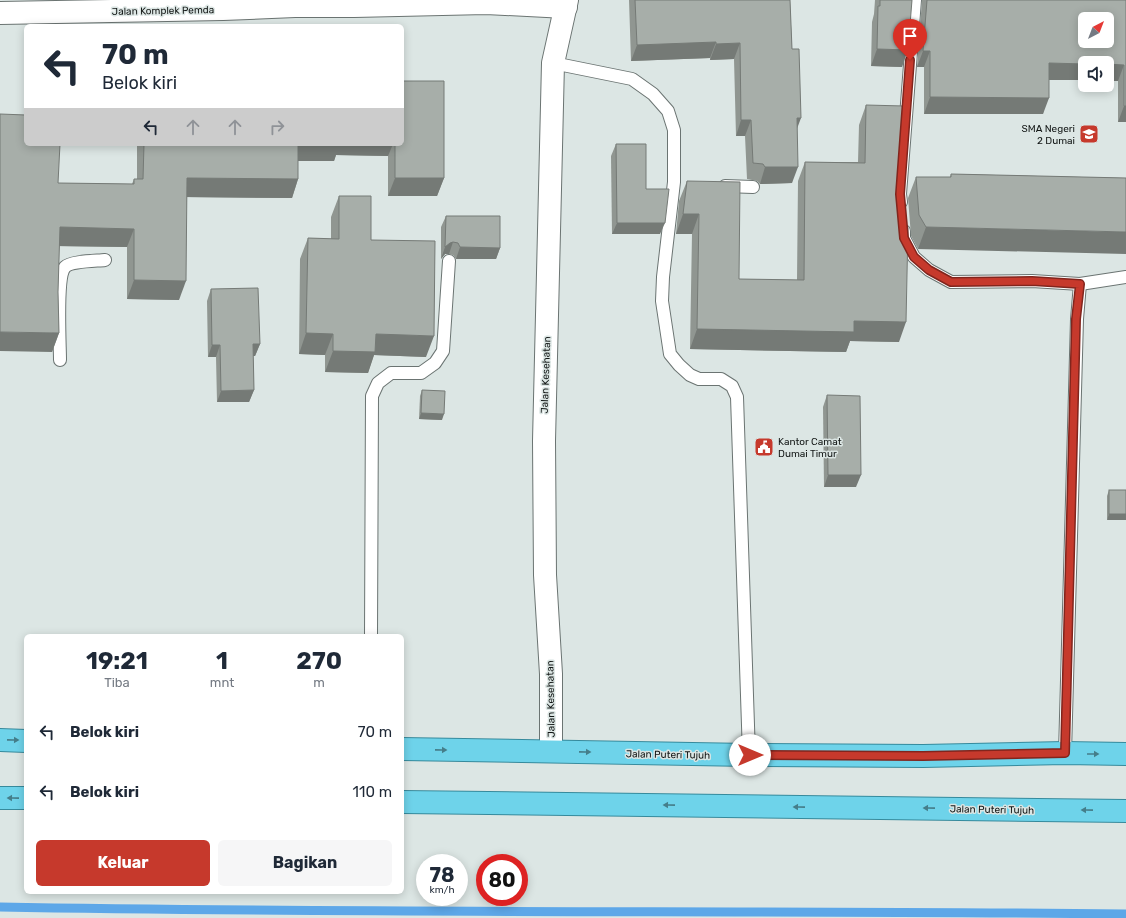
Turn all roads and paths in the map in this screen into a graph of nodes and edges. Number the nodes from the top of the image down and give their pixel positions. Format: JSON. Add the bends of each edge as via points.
{"nodes":[{"id":1,"x":915,"y":0,"type":"edge"},
{"id":2,"x":567,"y":4,"type":"edge"},
{"id":3,"x":0,"y":13,"type":"edge"},
{"id":4,"x":553,"y":63,"type":"junction"},
{"id":5,"x":713,"y":185,"type":"edge"},
{"id":6,"x":753,"y":187,"type":"dead end"},
{"id":7,"x":105,"y":260,"type":"dead end"},
{"id":8,"x":449,"y":261,"type":"dead end"},
{"id":9,"x":1126,"y":277,"type":"edge"},
{"id":10,"x":1080,"y":284,"type":"junction"},
{"id":11,"x":60,"y":360,"type":"dead end"},
{"id":12,"x":371,"y":634,"type":"edge"},
{"id":13,"x":0,"y":740,"type":"edge"},
{"id":14,"x":24,"y":741,"type":"edge"},
{"id":15,"x":404,"y":749,"type":"edge"},
{"id":16,"x":551,"y":751,"type":"junction"},
{"id":17,"x":1065,"y":753,"type":"junction"},
{"id":18,"x":1126,"y":754,"type":"edge"},
{"id":19,"x":750,"y":755,"type":"junction"},
{"id":20,"x":0,"y":798,"type":"edge"},
{"id":21,"x":24,"y":798,"type":"edge"},
{"id":22,"x":404,"y":802,"type":"edge"},
{"id":23,"x":1126,"y":811,"type":"edge"}],
"edges":[{"from":1,"to":10,"type":"lane","via":[[900,194],[904,238],[914,257],[929,270],[951,282],[1032,281]]},
{"from":2,"to":3,"type":"street","name":"Jalan Komplek Pemda","via":[[295,6]]},
{"from":2,"to":4,"type":"street","name":"Jalan Kesehatan"},
{"from":4,"to":16,"type":"street","name":"Jalan Kesehatan","via":[[544,441],[545,575],[551,674]]},
{"from":4,"to":19,"type":"lane","via":[[632,79],[653,94],[668,111],[674,130],[678,183],[662,277],[662,301],[670,354],[690,375],[699,379],[722,379],[732,386],[737,397]]},
{"from":5,"to":6,"type":"lane"},
{"from":7,"to":11,"type":"lane","via":[[72,264],[62,273]]},
{"from":8,"to":12,"type":"lane","via":[[443,351],[435,363],[421,373],[391,373],[378,383],[372,396]]},
{"from":9,"to":10,"type":"lane"},
{"from":10,"to":17,"type":"lane","via":[[1076,319]]},
{"from":13,"to":14,"type":"highway","one_way":true},
{"from":15,"to":16,"type":"highway","name":"Jalan Puteri Tujuh","one_way":true},
{"from":16,"to":19,"type":"highway","name":"Jalan Puteri Tujuh","one_way":true},
{"from":17,"to":18,"type":"highway","name":"Jalan Puteri Tujuh","one_way":true},
{"from":17,"to":19,"type":"highway","name":"Jalan Puteri Tujuh","via":[[923,756]]},
{"from":21,"to":20,"type":"highway","one_way":true},
{"from":23,"to":22,"type":"highway","name":"Jalan Puteri Tujuh","one_way":true}]}
